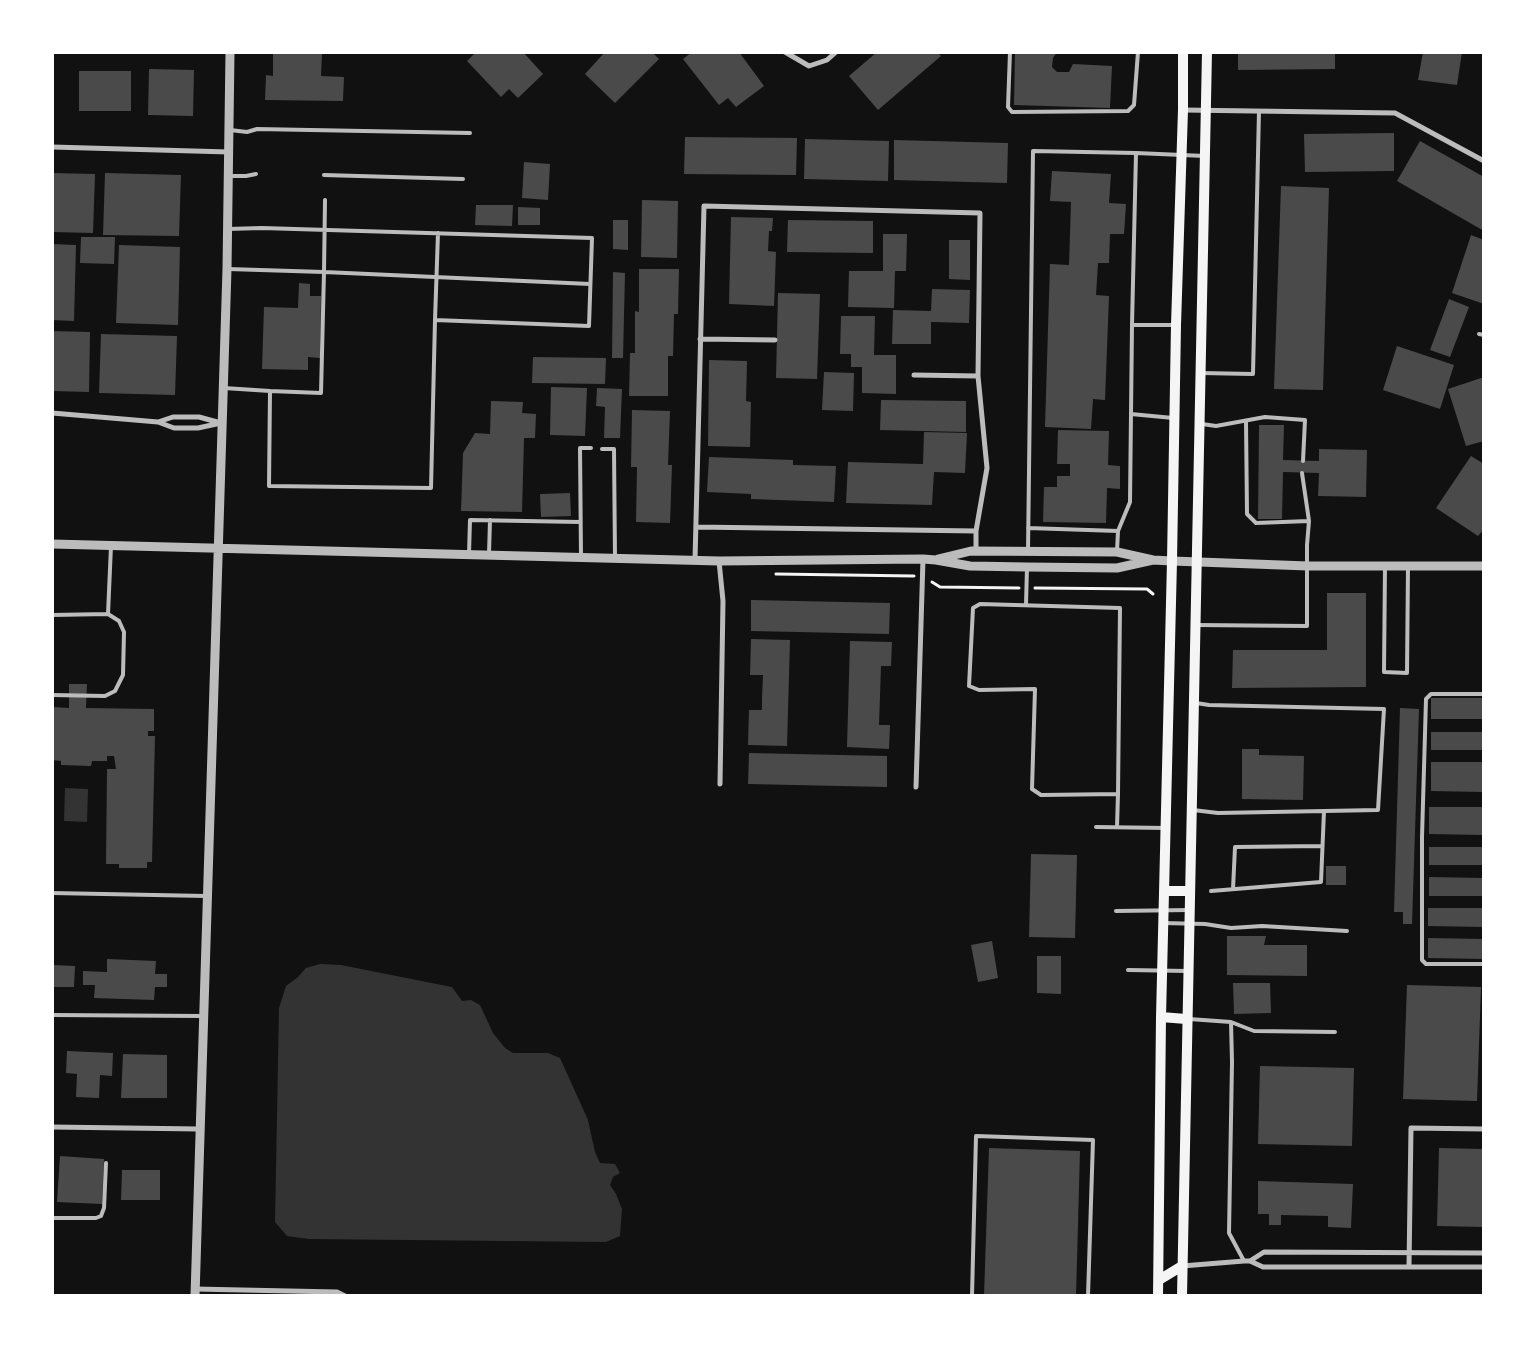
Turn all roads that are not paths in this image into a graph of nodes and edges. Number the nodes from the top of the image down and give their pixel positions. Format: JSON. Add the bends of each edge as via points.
{"nodes":[{"id":1,"x":230,"y":52,"type":"edge"},
{"id":2,"x":786,"y":52,"type":"edge"},
{"id":3,"x":836,"y":52,"type":"edge"},
{"id":4,"x":1010,"y":52,"type":"edge"},
{"id":5,"x":1138,"y":52,"type":"edge"},
{"id":6,"x":1183,"y":52,"type":"edge"},
{"id":7,"x":1207,"y":52,"type":"edge"},
{"id":8,"x":1183,"y":110,"type":"junction"},
{"id":9,"x":1207,"y":110,"type":"junction"},
{"id":10,"x":1259,"y":111,"type":"junction"},
{"id":11,"x":230,"y":130,"type":"junction"},
{"id":12,"x":470,"y":133,"type":"dead end"},
{"id":13,"x":52,"y":147,"type":"edge"},
{"id":14,"x":229,"y":152,"type":"junction"},
{"id":15,"x":1136,"y":153,"type":"junction"},
{"id":16,"x":1182,"y":156,"type":"junction"},
{"id":17,"x":1206,"y":156,"type":"junction"},
{"id":18,"x":1484,"y":161,"type":"edge"},
{"id":19,"x":256,"y":174,"type":"dead end"},
{"id":20,"x":324,"y":175,"type":"dead end"},
{"id":21,"x":229,"y":176,"type":"junction"},
{"id":22,"x":463,"y":179,"type":"dead end"},
{"id":23,"x":325,"y":200,"type":"dead end"},
{"id":24,"x":227,"y":229,"type":"junction"},
{"id":25,"x":324,"y":230,"type":"junction"},
{"id":26,"x":438,"y":233,"type":"junction"},
{"id":27,"x":227,"y":269,"type":"junction"},
{"id":28,"x":324,"y":272,"type":"junction"},
{"id":29,"x":437,"y":277,"type":"junction"},
{"id":30,"x":590,"y":284,"type":"junction"},
{"id":31,"x":435,"y":320,"type":"junction"},
{"id":32,"x":1132,"y":325,"type":"junction"},
{"id":33,"x":1176,"y":325,"type":"junction"},
{"id":34,"x":700,"y":339,"type":"junction"},
{"id":35,"x":775,"y":340,"type":"dead end"},
{"id":36,"x":1200,"y":373,"type":"junction"},
{"id":37,"x":914,"y":375,"type":"dead end"},
{"id":38,"x":978,"y":376,"type":"junction"},
{"id":39,"x":222,"y":388,"type":"junction"},
{"id":40,"x":270,"y":391,"type":"junction"},
{"id":41,"x":52,"y":413,"type":"edge"},
{"id":42,"x":1131,"y":414,"type":"junction"},
{"id":43,"x":1174,"y":419,"type":"junction"},
{"id":44,"x":1246,"y":420,"type":"junction"},
{"id":45,"x":158,"y":422,"type":"junction"},
{"id":46,"x":221,"y":423,"type":"junction"},
{"id":47,"x":1199,"y":424,"type":"junction"},
{"id":48,"x":591,"y":448,"type":"dead end"},
{"id":49,"x":602,"y":448,"type":"dead end"},
{"id":50,"x":1303,"y":461,"type":"dead end"},
{"id":51,"x":1302,"y":472,"type":"dead end"},
{"id":52,"x":490,"y":520,"type":"junction"},
{"id":53,"x":1309,"y":521,"type":"junction"},
{"id":54,"x":580,"y":522,"type":"junction"},
{"id":55,"x":696,"y":527,"type":"junction"},
{"id":56,"x":1028,"y":528,"type":"junction"},
{"id":57,"x":976,"y":531,"type":"junction"},
{"id":58,"x":1118,"y":531,"type":"junction"},
{"id":59,"x":52,"y":544,"type":"edge"},
{"id":60,"x":112,"y":545,"type":"junction"},
{"id":61,"x":217,"y":548,"type":"junction"},
{"id":62,"x":976,"y":551,"type":"junction"},
{"id":63,"x":1028,"y":552,"type":"junction"},
{"id":64,"x":1117,"y":552,"type":"junction"},
{"id":65,"x":469,"y":554,"type":"junction"},
{"id":66,"x":489,"y":554,"type":"junction"},
{"id":67,"x":581,"y":557,"type":"junction"},
{"id":68,"x":615,"y":558,"type":"junction"},
{"id":69,"x":923,"y":559,"type":"junction"},
{"id":70,"x":695,"y":560,"type":"junction"},
{"id":71,"x":936,"y":560,"type":"junction"},
{"id":72,"x":1153,"y":560,"type":"junction"},
{"id":73,"x":718,"y":561,"type":"junction"},
{"id":74,"x":1172,"y":561,"type":"junction"},
{"id":75,"x":1197,"y":562,"type":"junction"},
{"id":76,"x":1308,"y":566,"type":"junction"},
{"id":77,"x":1384,"y":566,"type":"junction"},
{"id":78,"x":1408,"y":566,"type":"junction"},
{"id":79,"x":1484,"y":566,"type":"edge"},
{"id":80,"x":1028,"y":567,"type":"junction"},
{"id":81,"x":1026,"y":606,"type":"junction"},
{"id":82,"x":108,"y":614,"type":"junction"},
{"id":83,"x":52,"y":615,"type":"edge"},
{"id":84,"x":1196,"y":625,"type":"junction"},
{"id":85,"x":1484,"y":694,"type":"edge"},
{"id":86,"x":52,"y":695,"type":"edge"},
{"id":87,"x":1194,"y":702,"type":"junction"},
{"id":88,"x":720,"y":784,"type":"dead end"},
{"id":89,"x":916,"y":786,"type":"dead end"},
{"id":90,"x":1118,"y":794,"type":"junction"},
{"id":91,"x":1191,"y":809,"type":"junction"},
{"id":92,"x":1324,"y":812,"type":"junction"},
{"id":93,"x":1096,"y":827,"type":"dead end"},
{"id":94,"x":1117,"y":827,"type":"junction"},
{"id":95,"x":1166,"y":828,"type":"junction"},
{"id":96,"x":1322,"y":846,"type":"junction"},
{"id":97,"x":1233,"y":889,"type":"junction"},
{"id":98,"x":1164,"y":890,"type":"junction"},
{"id":99,"x":1189,"y":891,"type":"junction"},
{"id":100,"x":1211,"y":891,"type":"dead end"},
{"id":101,"x":52,"y":893,"type":"edge"},
{"id":102,"x":206,"y":896,"type":"junction"},
{"id":103,"x":1164,"y":910,"type":"junction"},
{"id":104,"x":1189,"y":910,"type":"junction"},
{"id":105,"x":1116,"y":911,"type":"dead end"},
{"id":106,"x":1163,"y":923,"type":"junction"},
{"id":107,"x":1188,"y":924,"type":"junction"},
{"id":108,"x":1347,"y":931,"type":"dead end"},
{"id":109,"x":1484,"y":964,"type":"edge"},
{"id":110,"x":1128,"y":970,"type":"dead end"},
{"id":111,"x":1162,"y":971,"type":"junction"},
{"id":112,"x":1187,"y":971,"type":"junction"},
{"id":113,"x":52,"y":1015,"type":"edge"},
{"id":114,"x":202,"y":1016,"type":"junction"},
{"id":115,"x":1161,"y":1017,"type":"junction"},
{"id":116,"x":1186,"y":1019,"type":"junction"},
{"id":117,"x":1231,"y":1022,"type":"junction"},
{"id":118,"x":1335,"y":1032,"type":"dead end"},
{"id":119,"x":52,"y":1127,"type":"edge"},
{"id":120,"x":1484,"y":1129,"type":"edge"},
{"id":121,"x":199,"y":1130,"type":"junction"},
{"id":122,"x":106,"y":1163,"type":"dead end"},
{"id":123,"x":52,"y":1218,"type":"edge"},
{"id":124,"x":1409,"y":1252,"type":"junction"},
{"id":125,"x":1484,"y":1253,"type":"edge"},
{"id":126,"x":1247,"y":1261,"type":"junction"},
{"id":127,"x":1182,"y":1266,"type":"junction"},
{"id":128,"x":1409,"y":1266,"type":"junction"},
{"id":129,"x":1484,"y":1267,"type":"edge"},
{"id":130,"x":1159,"y":1280,"type":"junction"},
{"id":131,"x":195,"y":1292,"type":"edge"},
{"id":132,"x":345,"y":1296,"type":"edge"},
{"id":133,"x":972,"y":1296,"type":"edge"},
{"id":134,"x":1088,"y":1296,"type":"edge"},
{"id":135,"x":1158,"y":1296,"type":"edge"},
{"id":136,"x":1182,"y":1296,"type":"edge"}],
"edges":[{"from":1,"to":11,"type":"street"},
{"from":2,"to":3,"type":"street","via":[[809,66],[827,60]]},
{"from":4,"to":5,"type":"lane","via":[[1008,107],[1012,112],[1022,112],[1128,111],[1134,105]]},
{"from":6,"to":8,"type":"main road"},
{"from":7,"to":9,"type":"main road"},
{"from":8,"to":9,"type":"street"},
{"from":8,"to":16,"type":"main road"},
{"from":9,"to":10,"type":"street"},
{"from":9,"to":17,"type":"main road"},
{"from":10,"to":18,"type":"street","via":[[1395,112]]},
{"from":10,"to":36,"type":"lane","via":[[1253,374]]},
{"from":11,"to":12,"type":"lane"},
{"from":11,"to":14,"type":"street"},
{"from":13,"to":14,"type":"street"},
{"from":14,"to":21,"type":"street"},
{"from":15,"to":16,"type":"lane"},
{"from":15,"to":32,"type":"lane"},
{"from":15,"to":56,"type":"lane","via":[[1033,151]]},
{"from":16,"to":17,"type":"lane"},
{"from":16,"to":33,"type":"main road"},
{"from":17,"to":36,"type":"main road"},
{"from":19,"to":21,"type":"lane"},
{"from":20,"to":22,"type":"lane"},
{"from":21,"to":24,"type":"street"},
{"from":23,"to":25,"type":"lane"},
{"from":24,"to":25,"type":"lane"},
{"from":24,"to":27,"type":"street"},
{"from":25,"to":26,"type":"lane"},
{"from":25,"to":28,"type":"lane"},
{"from":26,"to":29,"type":"lane"},
{"from":26,"to":30,"type":"lane","via":[[592,238]]},
{"from":27,"to":28,"type":"lane"},
{"from":27,"to":39,"type":"street"},
{"from":28,"to":29,"type":"lane"},
{"from":28,"to":40,"type":"lane","via":[[321,393]]},
{"from":29,"to":30,"type":"lane"},
{"from":29,"to":31,"type":"lane"},
{"from":30,"to":31,"type":"lane","via":[[589,326]]},
{"from":31,"to":40,"type":"lane","via":[[431,488],[269,486]]},
{"from":32,"to":33,"type":"lane"},
{"from":32,"to":42,"type":"lane"},
{"from":33,"to":43,"type":"main road"},
{"from":34,"to":35,"type":"street"},
{"from":34,"to":38,"type":"street","via":[[704,206],[980,213]]},
{"from":34,"to":55,"type":"street"},
{"from":36,"to":47,"type":"main road"},
{"from":37,"to":38,"type":"street"},
{"from":38,"to":57,"type":"street","via":[[986,468]]},
{"from":39,"to":40,"type":"lane"},
{"from":39,"to":46,"type":"street"},
{"from":41,"to":45,"type":"street"},
{"from":42,"to":43,"type":"lane"},
{"from":42,"to":58,"type":"lane","via":[[1130,502]]},
{"from":43,"to":74,"type":"main road"},
{"from":44,"to":47,"type":"lane","via":[[1216,426]]},
{"from":44,"to":50,"type":"lane","via":[[1265,417],[1305,420]]},
{"from":44,"to":53,"type":"lane","via":[[1247,514],[1256,523]]},
{"from":45,"to":46,"type":"street","via":[[173,417],[199,417]]},
{"from":45,"to":46,"type":"street","via":[[174,428],[198,428]]},
{"from":46,"to":61,"type":"street"},
{"from":47,"to":75,"type":"main road"},
{"from":48,"to":54,"type":"lane","via":[[580,448]]},
{"from":49,"to":68,"type":"lane","via":[[614,449]]},
{"from":51,"to":53,"type":"lane"},
{"from":52,"to":54,"type":"lane"},
{"from":52,"to":65,"type":"lane","via":[[470,520]]},
{"from":52,"to":66,"type":"lane"},
{"from":53,"to":76,"type":"lane"},
{"from":54,"to":67,"type":"lane"},
{"from":55,"to":57,"type":"street"},
{"from":55,"to":70,"type":"street"},
{"from":56,"to":58,"type":"lane"},
{"from":56,"to":63,"type":"lane"},
{"from":57,"to":62,"type":"street"},
{"from":58,"to":64,"type":"lane"},
{"from":59,"to":60,"type":"street"},
{"from":60,"to":61,"type":"street"},
{"from":60,"to":82,"type":"lane"},
{"from":61,"to":65,"type":"street"},
{"from":61,"to":102,"type":"street"},
{"from":62,"to":63,"type":"street"},
{"from":62,"to":71,"type":"street"},
{"from":63,"to":64,"type":"street"},
{"from":64,"to":72,"type":"street"},
{"from":65,"to":66,"type":"street"},
{"from":66,"to":67,"type":"street"},
{"from":67,"to":68,"type":"street"},
{"from":68,"to":70,"type":"street"},
{"from":69,"to":71,"type":"street"},
{"from":69,"to":73,"type":"street"},
{"from":69,"to":89,"type":"street"},
{"from":70,"to":73,"type":"street"},
{"from":71,"to":80,"type":"street","via":[[970,566]]},
{"from":72,"to":74,"type":"street"},
{"from":72,"to":80,"type":"street","via":[[1117,568]]},
{"from":73,"to":88,"type":"street","via":[[723,601]]},
{"from":74,"to":75,"type":"street"},
{"from":74,"to":95,"type":"main road"},
{"from":75,"to":76,"type":"street"},
{"from":75,"to":84,"type":"main road"},
{"from":76,"to":77,"type":"street"},
{"from":76,"to":84,"type":"lane","via":[[1307,626]]},
{"from":77,"to":78,"type":"street"},
{"from":77,"to":78,"type":"lane","via":[[1384,672],[1407,673]]},
{"from":78,"to":79,"type":"street"},
{"from":80,"to":81,"type":"lane"},
{"from":81,"to":90,"type":"lane","via":[[1120,608]]},
{"from":81,"to":90,"type":"lane","via":[[980,604],[973,608],[970,686],[979,690],[1035,689],[1032,789],[1041,795]]},
{"from":82,"to":83,"type":"lane"},
{"from":82,"to":86,"type":"lane","via":[[119,621],[124,632],[120,684],[105,696]]},
{"from":84,"to":87,"type":"main road"},
{"from":85,"to":109,"type":"lane","via":[[1431,694],[1426,699],[1422,960],[1426,964]]},
{"from":87,"to":91,"type":"main road"},
{"from":87,"to":92,"type":"lane","via":[[1384,709],[1378,810]]},
{"from":90,"to":94,"type":"lane"},
{"from":91,"to":92,"type":"lane","via":[[1218,813]]},
{"from":91,"to":99,"type":"main road"},
{"from":92,"to":96,"type":"lane"},
{"from":93,"to":94,"type":"lane"},
{"from":94,"to":95,"type":"lane"},
{"from":95,"to":98,"type":"main road"},
{"from":96,"to":97,"type":"lane","via":[[1321,882]]},
{"from":96,"to":97,"type":"lane","via":[[1235,847]]},
{"from":97,"to":100,"type":"lane"},
{"from":98,"to":99,"type":"main road"},
{"from":98,"to":103,"type":"main road"},
{"from":99,"to":104,"type":"main road"},
{"from":101,"to":102,"type":"lane"},
{"from":102,"to":114,"type":"street"},
{"from":103,"to":104,"type":"lane"},
{"from":103,"to":105,"type":"lane"},
{"from":103,"to":106,"type":"main road"},
{"from":104,"to":107,"type":"main road"},
{"from":106,"to":107,"type":"lane"},
{"from":106,"to":111,"type":"main road"},
{"from":107,"to":108,"type":"lane"},
{"from":107,"to":112,"type":"main road"},
{"from":110,"to":111,"type":"lane"},
{"from":111,"to":112,"type":"lane"},
{"from":111,"to":115,"type":"main road"},
{"from":112,"to":116,"type":"main road"},
{"from":113,"to":114,"type":"lane"},
{"from":114,"to":121,"type":"street"},
{"from":115,"to":116,"type":"main road"},
{"from":115,"to":130,"type":"main road"},
{"from":116,"to":117,"type":"lane"},
{"from":116,"to":127,"type":"main road"},
{"from":117,"to":118,"type":"lane","via":[[1254,1031]]},
{"from":117,"to":126,"type":"lane","via":[[1230,1233]]},
{"from":119,"to":121,"type":"street"},
{"from":120,"to":124,"type":"street","via":[[1411,1128]]},
{"from":121,"to":131,"type":"street"},
{"from":122,"to":123,"type":"lane","via":[[101,1216]]},
{"from":124,"to":125,"type":"street"},
{"from":124,"to":126,"type":"street","via":[[1264,1252]]},
{"from":124,"to":128,"type":"street"},
{"from":126,"to":127,"type":"street"},
{"from":126,"to":128,"type":"street","via":[[1263,1267]]},
{"from":127,"to":130,"type":"main road"},
{"from":127,"to":136,"type":"main road"},
{"from":128,"to":129,"type":"street"},
{"from":130,"to":135,"type":"main road"},
{"from":131,"to":132,"type":"street","via":[[337,1292]]},
{"from":133,"to":134,"type":"lane","via":[[976,1136],[1093,1140]]}]}
